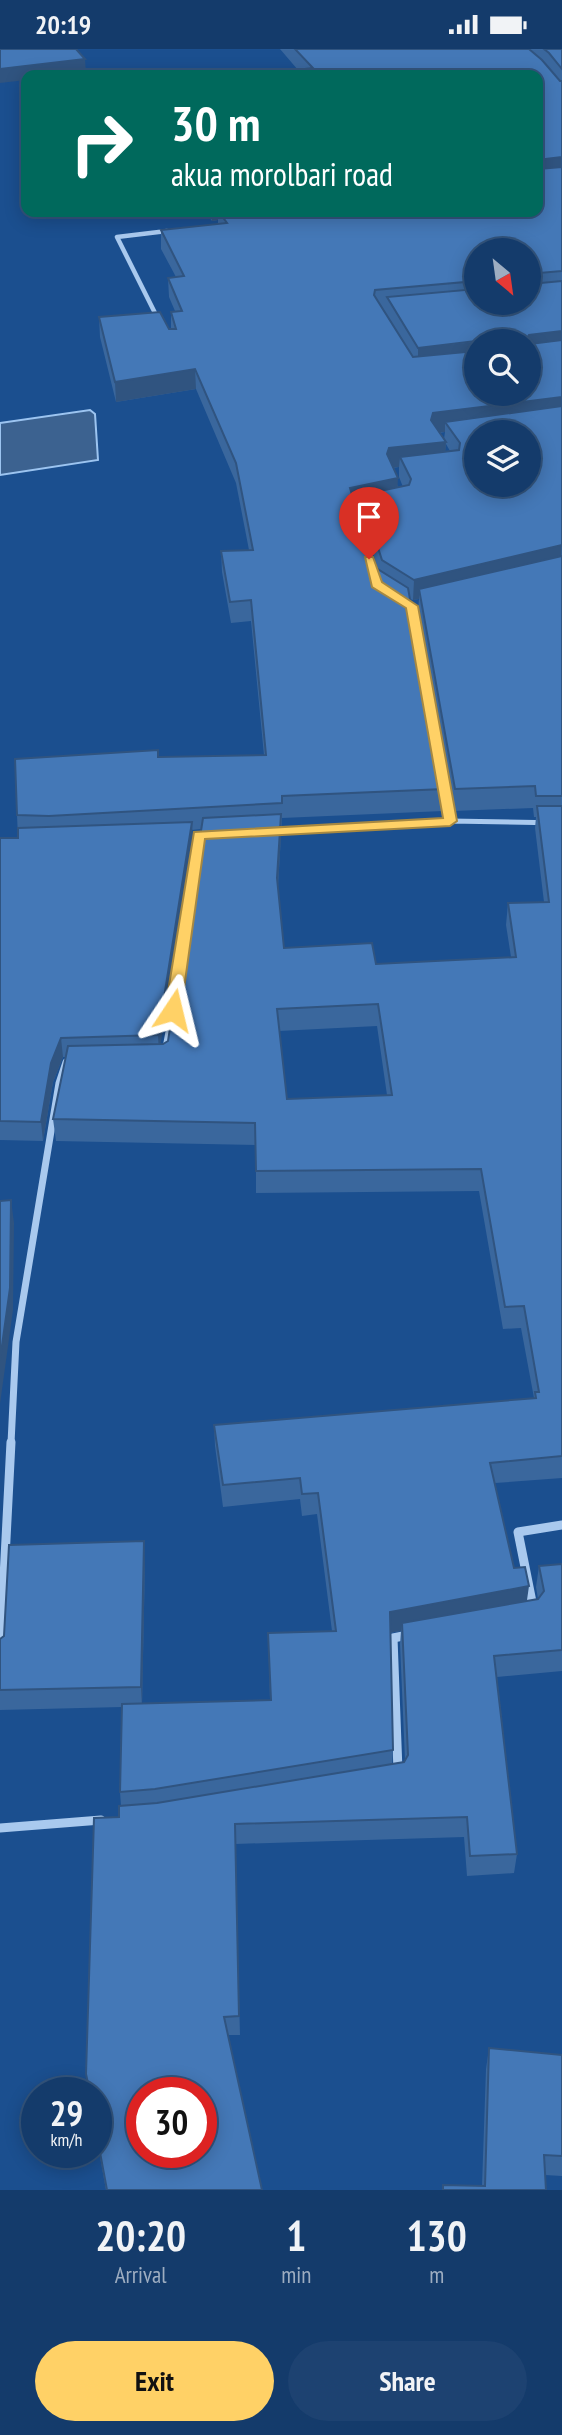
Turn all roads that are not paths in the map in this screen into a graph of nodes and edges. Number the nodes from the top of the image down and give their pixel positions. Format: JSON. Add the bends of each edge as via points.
{"nodes":[{"id":1,"x":172,"y":231,"type":"edge"},
{"id":2,"x":161,"y":324,"type":"edge"},
{"id":3,"x":394,"y":595,"type":"edge"},
{"id":4,"x":426,"y":603,"type":"edge"},
{"id":5,"x":412,"y":606,"type":"junction"},
{"id":6,"x":428,"y":701,"type":"edge"},
{"id":7,"x":433,"y":728,"type":"edge"},
{"id":8,"x":450,"y":821,"type":"junction"},
{"id":9,"x":562,"y":823,"type":"edge"},
{"id":10,"x":265,"y":832,"type":"edge"},
{"id":11,"x":199,"y":835,"type":"junction"},
{"id":12,"x":212,"y":835,"type":"edge"},
{"id":13,"x":185,"y":836,"type":"edge"},
{"id":14,"x":188,"y":917,"type":"edge"},
{"id":15,"x":176,"y":998,"type":"edge"},
{"id":16,"x":164,"y":1061,"type":"edge"},
{"id":17,"x":80,"y":1062,"type":"edge"},
{"id":18,"x":562,"y":1525,"type":"edge"},
{"id":19,"x":522,"y":1615,"type":"edge"},
{"id":20,"x":419,"y":1633,"type":"edge"},
{"id":21,"x":0,"y":1655,"type":"edge"},
{"id":22,"x":385,"y":1779,"type":"edge"},
{"id":23,"x":118,"y":1819,"type":"edge"},
{"id":24,"x":0,"y":1828,"type":"edge"}],
"edges":[{"from":1,"to":2,"type":"street","via":[[117,237]]},
{"from":3,"to":5,"type":"street"},
{"from":4,"to":5,"type":"street"},
{"from":5,"to":6,"type":"street"},
{"from":7,"to":8,"type":"street"},
{"from":8,"to":9,"type":"street"},
{"from":8,"to":10,"type":"street"},
{"from":11,"to":12,"type":"street"},
{"from":11,"to":13,"type":"street"},
{"from":11,"to":14,"type":"street"},
{"from":15,"to":16,"type":"street"},
{"from":17,"to":21,"type":"street","via":[[66,1062],[59,1083],[16,1342]]},
{"from":18,"to":19,"type":"street","via":[[517,1532],[534,1613]]},
{"from":20,"to":22,"type":"street","via":[[393,1637],[399,1776]]},
{"from":23,"to":24,"type":"street"}]}
